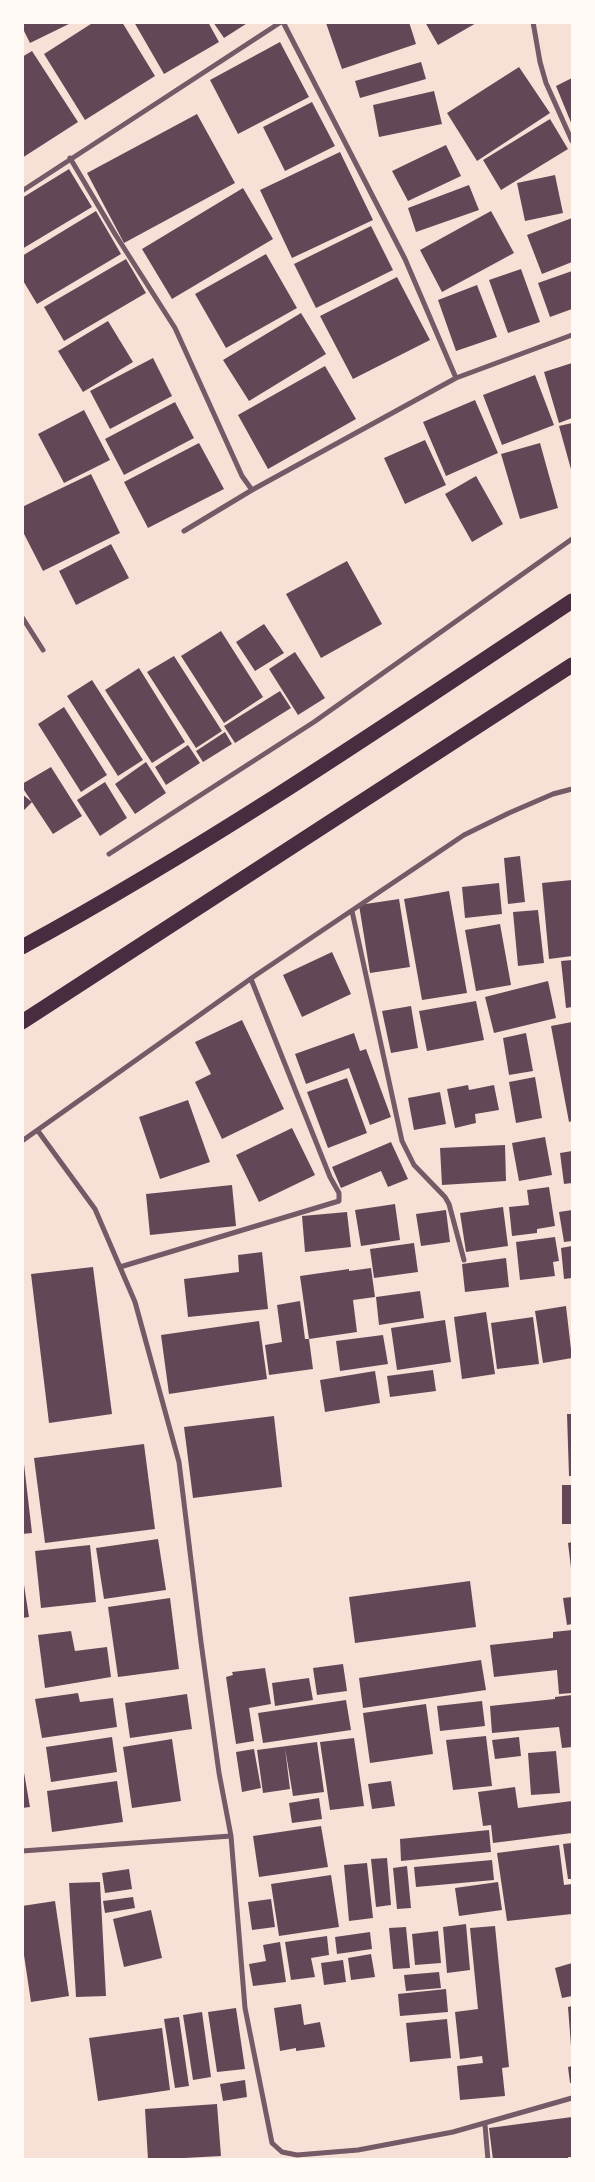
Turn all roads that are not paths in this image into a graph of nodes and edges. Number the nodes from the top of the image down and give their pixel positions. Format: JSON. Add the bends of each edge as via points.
{"nodes":[{"id":1,"x":282,"y":22,"type":"edge"},
{"id":2,"x":533,"y":22,"type":"edge"},
{"id":3,"x":572,"y":141,"type":"edge"},
{"id":4,"x":70,"y":158,"type":"junction"},
{"id":5,"x":22,"y":191,"type":"edge"},
{"id":6,"x":572,"y":335,"type":"edge"},
{"id":7,"x":456,"y":378,"type":"junction"},
{"id":8,"x":252,"y":490,"type":"junction"},
{"id":9,"x":184,"y":531,"type":"dead end"},
{"id":10,"x":572,"y":539,"type":"edge"},
{"id":11,"x":572,"y":601,"type":"edge"},
{"id":12,"x":22,"y":617,"type":"edge"},
{"id":13,"x":43,"y":650,"type":"dead end"},
{"id":14,"x":572,"y":665,"type":"edge"},
{"id":15,"x":572,"y":789,"type":"edge"},
{"id":16,"x":109,"y":854,"type":"dead end"},
{"id":17,"x":352,"y":910,"type":"junction"},
{"id":18,"x":22,"y":947,"type":"edge"},
{"id":19,"x":251,"y":980,"type":"junction"},
{"id":20,"x":22,"y":1022,"type":"edge"},
{"id":21,"x":38,"y":1131,"type":"junction"},
{"id":22,"x":22,"y":1141,"type":"edge"},
{"id":23,"x":464,"y":1260,"type":"dead end"},
{"id":24,"x":120,"y":1267,"type":"junction"},
{"id":25,"x":231,"y":1836,"type":"junction"},
{"id":26,"x":22,"y":1851,"type":"edge"},
{"id":27,"x":572,"y":2098,"type":"edge"},
{"id":28,"x":485,"y":2125,"type":"junction"},
{"id":29,"x":297,"y":2157,"type":"edge"},
{"id":30,"x":488,"y":2160,"type":"edge"}],
"edges":[{"from":1,"to":4,"type":"street"},
{"from":1,"to":7,"type":"street","via":[[405,259]]},
{"from":2,"to":3,"type":"street","via":[[546,83]]},
{"from":4,"to":5,"type":"street"},
{"from":4,"to":8,"type":"street","via":[[175,328],[242,476]]},
{"from":6,"to":7,"type":"street"},
{"from":7,"to":8,"type":"street"},
{"from":8,"to":9,"type":"street"},
{"from":10,"to":16,"type":"street","via":[[314,722]]},
{"from":11,"to":18,"type":"highway","via":[[333,761],[188,852]]},
{"from":12,"to":13,"type":"street"},
{"from":14,"to":20,"type":"highway"},
{"from":15,"to":17,"type":"street","via":[[464,835]]},
{"from":17,"to":19,"type":"street"},
{"from":17,"to":23,"type":"street","via":[[402,1141],[414,1165],[449,1204]]},
{"from":19,"to":21,"type":"street"},
{"from":19,"to":24,"type":"street","via":[[339,1193],[339,1201]]},
{"from":21,"to":22,"type":"street"},
{"from":21,"to":24,"type":"street","via":[[95,1209]]},
{"from":24,"to":25,"type":"street","via":[[135,1302],[179,1462],[202,1652]]},
{"from":25,"to":26,"type":"street"},
{"from":25,"to":29,"type":"street","via":[[245,2008],[268,2135],[282,2152]]},
{"from":27,"to":28,"type":"street"},
{"from":28,"to":29,"type":"street","via":[[358,2150]]},
{"from":28,"to":30,"type":"street"}]}
